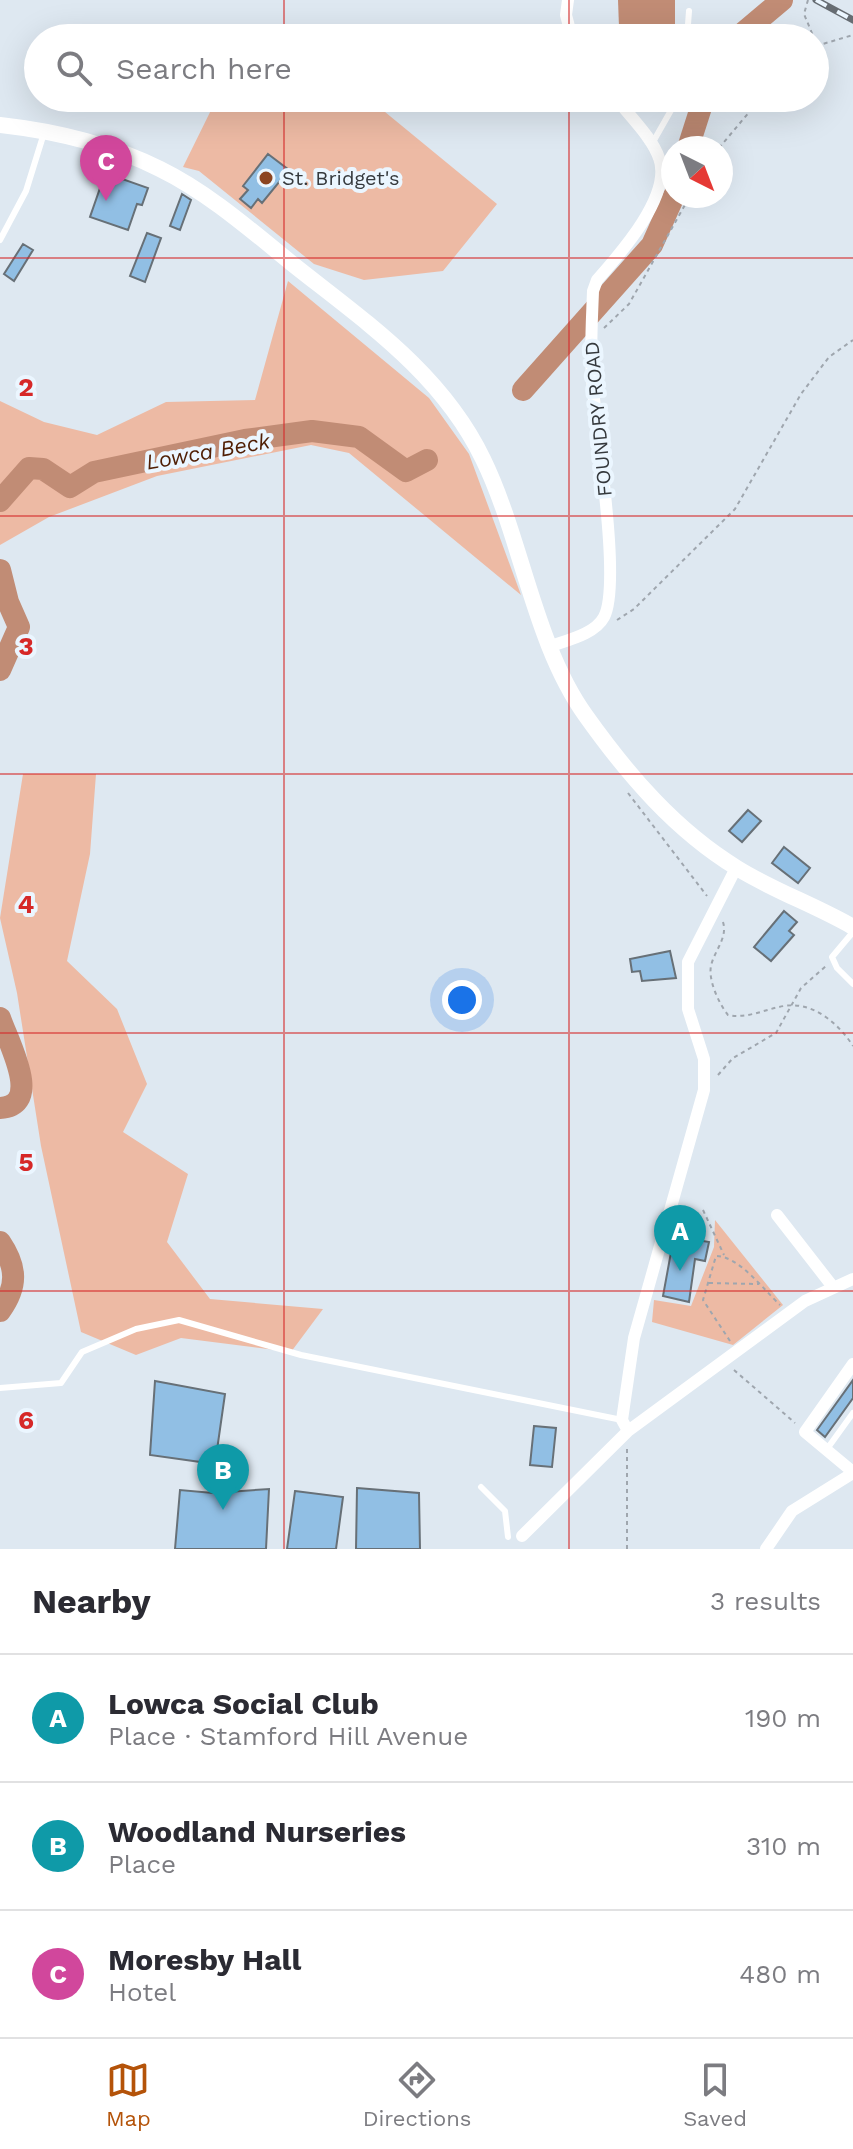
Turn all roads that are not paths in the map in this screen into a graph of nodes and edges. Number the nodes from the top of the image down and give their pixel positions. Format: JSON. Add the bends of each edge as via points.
{"nodes":[{"id":1,"x":568,"y":0,"type":"edge"},
{"id":2,"x":689,"y":11,"type":"dead end"},
{"id":3,"x":568,"y":24,"type":"edge"},
{"id":4,"x":688,"y":24,"type":"edge"},
{"id":5,"x":626,"y":112,"type":"edge"},
{"id":6,"x":672,"y":112,"type":"edge"},
{"id":7,"x":0,"y":125,"type":"edge"},
{"id":8,"x":44,"y":132,"type":"junction"},
{"id":9,"x":651,"y":145,"type":"junction"},
{"id":10,"x":0,"y":240,"type":"edge"},
{"id":11,"x":551,"y":646,"type":"junction"},
{"id":12,"x":736,"y":868,"type":"junction"},
{"id":13,"x":849,"y":926,"type":"edge"},
{"id":14,"x":853,"y":984,"type":"edge"},
{"id":15,"x":777,"y":1215,"type":"dead end"},
{"id":16,"x":853,"y":1279,"type":"edge"},
{"id":17,"x":833,"y":1287,"type":"junction"},
{"id":18,"x":853,"y":1364,"type":"edge"},
{"id":19,"x":0,"y":1388,"type":"edge"},
{"id":20,"x":853,"y":1413,"type":"edge"},
{"id":21,"x":625,"y":1426,"type":"junction"},
{"id":22,"x":826,"y":1450,"type":"junction"},
{"id":23,"x":853,"y":1473,"type":"edge"},
{"id":24,"x":481,"y":1487,"type":"dead end"},
{"id":25,"x":522,"y":1536,"type":"dead end"},
{"id":26,"x":508,"y":1537,"type":"dead end"},
{"id":27,"x":766,"y":1549,"type":"edge"}],
"edges":[{"from":1,"to":3,"type":"street"},
{"from":2,"to":4,"type":"lane"},
{"from":5,"to":9,"type":"street","name":"FOUNDRY ROAD"},
{"from":6,"to":9,"type":"lane"},
{"from":7,"to":8,"type":"street"},
{"from":8,"to":10,"type":"lane","via":[[26,191]]},
{"from":8,"to":11,"type":"street","via":[[163,170],[243,225],[412,361],[447,399],[483,457]]},
{"from":9,"to":11,"type":"street","name":"FOUNDRY ROAD","via":[[659,157],[659,186],[645,217],[593,291],[591,340],[611,593],[605,616],[592,629]]},
{"from":11,"to":12,"type":"street","via":[[578,704],[644,791],[680,827]]},
{"from":12,"to":13,"type":"street"},
{"from":12,"to":21,"type":"street","via":[[688,962],[688,1009],[704,1059],[703,1082],[634,1338]]},
{"from":13,"to":14,"type":"lane","via":[[832,961]]},
{"from":15,"to":17,"type":"street"},
{"from":16,"to":17,"type":"street"},
{"from":17,"to":21,"type":"street"},
{"from":18,"to":22,"type":"street","via":[[805,1432]]},
{"from":19,"to":21,"type":"lane","via":[[61,1383],[82,1352],[136,1329],[179,1320],[301,1355]]},
{"from":20,"to":22,"type":"lane"},
{"from":21,"to":25,"type":"street"},
{"from":22,"to":23,"type":"street"},
{"from":23,"to":27,"type":"street","via":[[792,1511]]},
{"from":24,"to":26,"type":"lane","via":[[505,1511]]}]}
